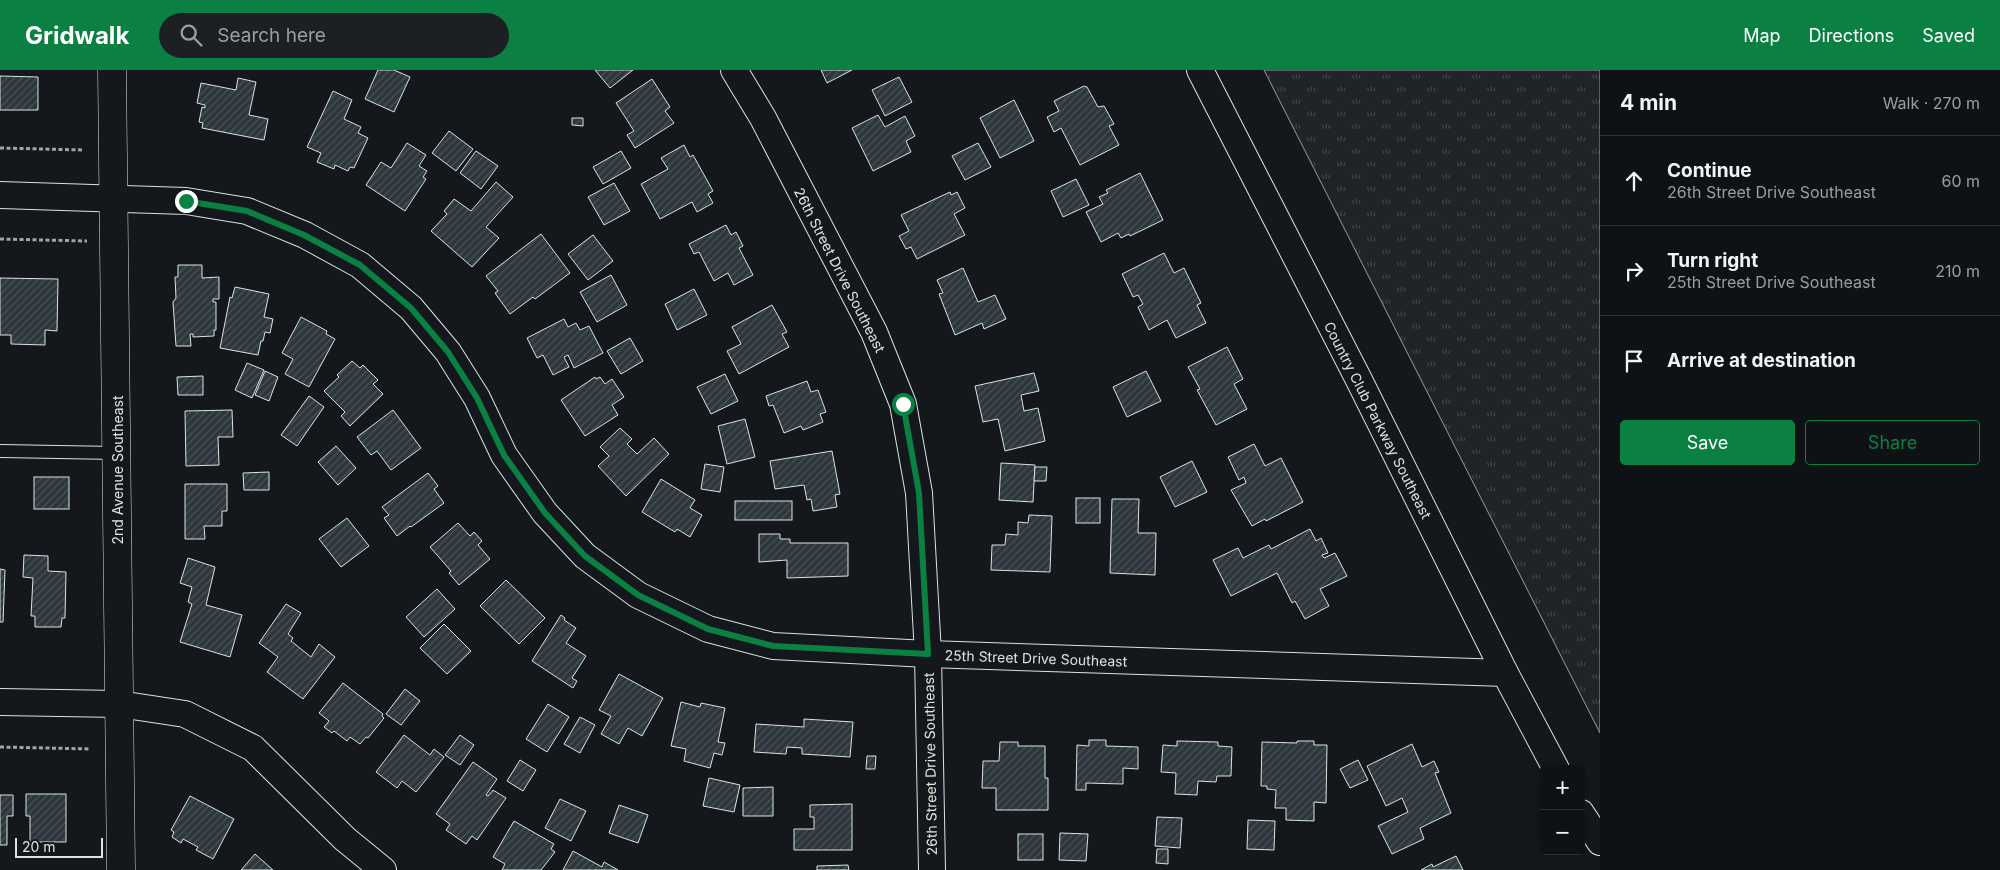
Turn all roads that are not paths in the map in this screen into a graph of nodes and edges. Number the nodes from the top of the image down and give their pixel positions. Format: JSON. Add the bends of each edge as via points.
{"nodes":[{"id":1,"x":112,"y":70,"type":"edge"},
{"id":2,"x":734,"y":70,"type":"edge"},
{"id":3,"x":1200,"y":70,"type":"edge"},
{"id":4,"x":0,"y":196,"type":"edge"},
{"id":5,"x":114,"y":198,"type":"junction"},
{"id":6,"x":0,"y":451,"type":"edge"},
{"id":7,"x":117,"y":454,"type":"junction"},
{"id":8,"x":928,"y":654,"type":"junction"},
{"id":9,"x":1504,"y":673,"type":"junction"},
{"id":10,"x":0,"y":702,"type":"edge"},
{"id":11,"x":119,"y":704,"type":"junction"},
{"id":12,"x":1554,"y":765,"type":"edge"},
{"id":13,"x":1585,"y":819,"type":"edge"},
{"id":14,"x":1600,"y":842,"type":"edge"},
{"id":15,"x":121,"y":870,"type":"edge"},
{"id":16,"x":383,"y":870,"type":"edge"},
{"id":17,"x":932,"y":870,"type":"edge"}],
"edges":[{"from":1,"to":5,"type":"street","name":"2nd Avenue Southeast"},
{"from":2,"to":8,"type":"street","name":"26th Street Drive Southeast","via":[[874,332],[903,404],[919,493]]},
{"from":3,"to":9,"type":"street","name":"Country Club Parkway Southeast"},
{"from":4,"to":5,"type":"street","name":"25th Street Drive Southeast"},
{"from":5,"to":7,"type":"street","name":"2nd Avenue Southeast"},
{"from":5,"to":8,"type":"street","name":"25th Street Drive Southeast","via":[[186,201],[247,211],[304,235],[360,265],[411,308],[448,352],[477,398],[504,455],[545,513],[585,556],[638,595],[708,629],[773,646]]},
{"from":6,"to":7,"type":"lane"},
{"from":7,"to":11,"type":"street","name":"2nd Avenue Southeast"},
{"from":8,"to":9,"type":"street","name":"25th Street Drive Southeast"},
{"from":8,"to":17,"type":"street","name":"26th Street Drive Southeast"},
{"from":9,"to":12,"type":"street","name":"Country Club Parkway Southeast"},
{"from":10,"to":11,"type":"street"},
{"from":11,"to":15,"type":"street","name":"2nd Avenue Southeast"},
{"from":11,"to":16,"type":"street","via":[[185,714],[254,748],[345,839]]},
{"from":13,"to":14,"type":"street"}]}
